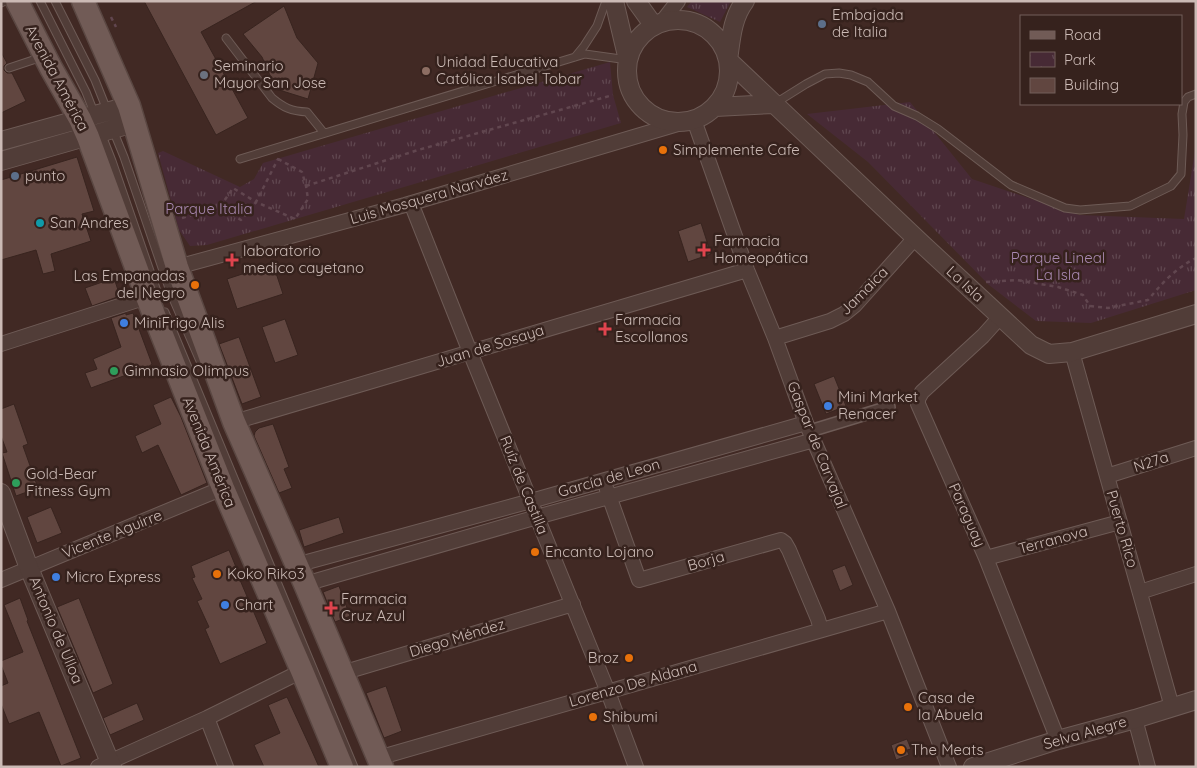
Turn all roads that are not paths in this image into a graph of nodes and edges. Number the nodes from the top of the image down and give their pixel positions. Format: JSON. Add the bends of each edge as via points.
{"nodes":[{"id":1,"x":5,"y":1,"type":"edge"},
{"id":2,"x":17,"y":1,"type":"edge"},
{"id":3,"x":40,"y":1,"type":"edge"},
{"id":4,"x":55,"y":1,"type":"edge"},
{"id":5,"x":83,"y":1,"type":"edge"},
{"id":6,"x":606,"y":1,"type":"edge"},
{"id":7,"x":614,"y":1,"type":"edge"},
{"id":8,"x":636,"y":1,"type":"edge"},
{"id":9,"x":678,"y":1,"type":"edge"},
{"id":10,"x":745,"y":1,"type":"edge"},
{"id":11,"x":1,"y":3,"type":"edge"},
{"id":12,"x":657,"y":24,"type":"junction"},
{"id":13,"x":226,"y":38,"type":"dead end"},
{"id":14,"x":46,"y":57,"type":"junction"},
{"id":15,"x":575,"y":57,"type":"junction"},
{"id":16,"x":628,"y":60,"type":"junction"},
{"id":17,"x":728,"y":60,"type":"junction"},
{"id":18,"x":9,"y":68,"type":"dead end"},
{"id":19,"x":1196,"y":94,"type":"edge"},
{"id":20,"x":774,"y":104,"type":"junction"},
{"id":21,"x":715,"y":106,"type":"junction"},
{"id":22,"x":687,"y":121,"type":"junction"},
{"id":23,"x":106,"y":122,"type":"junction"},
{"id":24,"x":324,"y":133,"type":"junction"},
{"id":25,"x":1,"y":141,"type":"edge"},
{"id":26,"x":240,"y":159,"type":"dead end"},
{"id":27,"x":1,"y":162,"type":"edge"},
{"id":28,"x":412,"y":203,"type":"junction"},
{"id":29,"x":915,"y":238,"type":"junction"},
{"id":30,"x":177,"y":267,"type":"junction"},
{"id":31,"x":747,"y":270,"type":"junction"},
{"id":32,"x":147,"y":297,"type":"junction"},
{"id":33,"x":1196,"y":314,"type":"edge"},
{"id":34,"x":1000,"y":317,"type":"junction"},
{"id":35,"x":774,"y":338,"type":"junction"},
{"id":36,"x":1,"y":344,"type":"edge"},
{"id":37,"x":470,"y":352,"type":"junction"},
{"id":38,"x":1072,"y":352,"type":"junction"},
{"id":39,"x":202,"y":367,"type":"dead end"},
{"id":40,"x":889,"y":407,"type":"dead end"},
{"id":41,"x":230,"y":422,"type":"junction"},
{"id":42,"x":810,"y":431,"type":"junction"},
{"id":43,"x":237,"y":448,"type":"dead end"},
{"id":44,"x":1196,"y":448,"type":"edge"},
{"id":45,"x":1107,"y":476,"type":"junction"},
{"id":46,"x":603,"y":480,"type":"junction"},
{"id":47,"x":223,"y":488,"type":"junction"},
{"id":48,"x":1,"y":493,"type":"edge"},
{"id":49,"x":610,"y":497,"type":"junction"},
{"id":50,"x":531,"y":501,"type":"junction"},
{"id":51,"x":537,"y":517,"type":"junction"},
{"id":52,"x":1120,"y":522,"type":"junction"},
{"id":53,"x":986,"y":558,"type":"junction"},
{"id":54,"x":29,"y":568,"type":"junction"},
{"id":55,"x":1196,"y":574,"type":"edge"},
{"id":56,"x":300,"y":575,"type":"junction"},
{"id":57,"x":1,"y":580,"type":"edge"},
{"id":58,"x":1140,"y":592,"type":"junction"},
{"id":59,"x":573,"y":604,"type":"junction"},
{"id":60,"x":888,"y":611,"type":"junction"},
{"id":61,"x":821,"y":630,"type":"junction"},
{"id":62,"x":302,"y":671,"type":"junction"},
{"id":63,"x":342,"y":673,"type":"junction"},
{"id":64,"x":608,"y":692,"type":"junction"},
{"id":65,"x":1196,"y":700,"type":"edge"},
{"id":66,"x":1172,"y":706,"type":"junction"},
{"id":67,"x":207,"y":718,"type":"junction"},
{"id":68,"x":1135,"y":719,"type":"junction"},
{"id":69,"x":1058,"y":740,"type":"junction"},
{"id":70,"x":380,"y":762,"type":"edge"},
{"id":71,"x":107,"y":765,"type":"edge"},
{"id":72,"x":226,"y":767,"type":"edge"},
{"id":73,"x":342,"y":767,"type":"edge"},
{"id":74,"x":354,"y":767,"type":"edge"},
{"id":75,"x":636,"y":767,"type":"edge"},
{"id":76,"x":949,"y":767,"type":"edge"},
{"id":77,"x":974,"y":767,"type":"edge"},
{"id":78,"x":1148,"y":767,"type":"edge"}],
"edges":[{"from":1,"to":11,"type":"lane"},
{"from":2,"to":14,"type":"main road","name":"Avenida América"},
{"from":3,"to":23,"type":"lane","via":[[86,92]]},
{"from":4,"to":23,"type":"lane","via":[[94,80]]},
{"from":5,"to":23,"type":"main road","name":"Avenida América"},
{"from":6,"to":15,"type":"lane","via":[[597,26]]},
{"from":7,"to":16,"type":"street"},
{"from":8,"to":12,"type":"street"},
{"from":9,"to":12,"type":"street"},
{"from":10,"to":17,"type":"street","via":[[732,29]]},
{"from":12,"to":16,"type":"street","via":[[633,46]]},
{"from":12,"to":17,"type":"street","via":[[678,20],[696,22],[722,44]]},
{"from":13,"to":24,"type":"lane","via":[[272,98],[293,111],[307,112]]},
{"from":14,"to":18,"type":"lane"},
{"from":14,"to":23,"type":"main road","name":"Avenida América"},
{"from":15,"to":16,"type":"lane","via":[[585,54]]},
{"from":15,"to":24,"type":"lane"},
{"from":16,"to":22,"type":"street","via":[[630,91],[638,104],[650,115],[665,121]]},
{"from":17,"to":20,"type":"street","name":"La Isla"},
{"from":17,"to":21,"type":"street","via":[[729,77],[725,93]]},
{"from":19,"to":20,"type":"lane","via":[[1184,102],[1181,174],[1171,186],[1130,206],[1080,210],[1065,208],[1011,185],[938,129],[894,106],[868,82],[851,75],[825,74]]},
{"from":20,"to":21,"type":"street"},
{"from":20,"to":29,"type":"street","name":"La Isla"},
{"from":21,"to":22,"type":"street","via":[[706,115]]},
{"from":22,"to":28,"type":"street","name":"Luis Mosquera Narváez"},
{"from":22,"to":31,"type":"street","name":"Gaspar de Carvajal"},
{"from":23,"to":25,"type":"street"},
{"from":23,"to":27,"type":"street"},
{"from":23,"to":30,"type":"main road","name":"Avenida América"},
{"from":23,"to":32,"type":"main road","name":"Avenida América"},
{"from":23,"to":39,"type":"lane","via":[[124,157],[172,294]]},
{"from":23,"to":74,"type":"lane","via":[[115,170],[159,298]]},
{"from":24,"to":26,"type":"lane"},
{"from":28,"to":30,"type":"street","name":"Luis Mosquera Narváez"},
{"from":28,"to":37,"type":"street","name":"Ruíz de Castilla"},
{"from":29,"to":34,"type":"street","name":"La Isla"},
{"from":29,"to":35,"type":"street","name":"Jamaica","via":[[844,314]]},
{"from":30,"to":41,"type":"main road","name":"Avenida América"},
{"from":31,"to":35,"type":"street","name":"Gaspar de Carvajal"},
{"from":31,"to":37,"type":"street","name":"Juan de Sosaya"},
{"from":32,"to":36,"type":"street"},
{"from":32,"to":47,"type":"main road","name":"Avenida América"},
{"from":33,"to":38,"type":"street","name":"La Isla"},
{"from":34,"to":38,"type":"street","name":"La Isla","via":[[1031,346],[1049,354]]},
{"from":34,"to":53,"type":"street","name":"Paraguay","via":[[925,388],[918,399]]},
{"from":35,"to":42,"type":"street","name":"Gaspar de Carvajal"},
{"from":37,"to":41,"type":"street","name":"Juan de Sosaya"},
{"from":37,"to":50,"type":"street","name":"Ruíz de Castilla"},
{"from":38,"to":45,"type":"street","name":"Puerto Rico"},
{"from":40,"to":42,"type":"street"},
{"from":41,"to":43,"type":"lane"},
{"from":41,"to":56,"type":"main road","name":"Avenida América"},
{"from":42,"to":46,"type":"street","name":"García de Leon"},
{"from":42,"to":49,"type":"street","name":"García de Leon"},
{"from":42,"to":60,"type":"street","name":"Gaspar de Carvajal"},
{"from":44,"to":45,"type":"street","name":"N27a"},
{"from":45,"to":52,"type":"street","name":"Puerto Rico"},
{"from":46,"to":49,"type":"street","name":"Borja"},
{"from":46,"to":50,"type":"street","name":"García de Leon"},
{"from":47,"to":54,"type":"street","name":"Vicente Aguirre"},
{"from":47,"to":62,"type":"main road","name":"Avenida América"},
{"from":48,"to":54,"type":"street","name":"Antonio de Ulloa"},
{"from":49,"to":51,"type":"street","name":"García de Leon"},
{"from":49,"to":61,"type":"street","name":"Borja","via":[[639,580],[781,540],[789,550]]},
{"from":50,"to":51,"type":"street","name":"Ruíz de Castilla"},
{"from":50,"to":56,"type":"street","name":"García de Leon"},
{"from":51,"to":56,"type":"street","name":"García de Leon"},
{"from":51,"to":59,"type":"street","name":"Ruíz de Castilla"},
{"from":52,"to":53,"type":"street","name":"Terranova"},
{"from":52,"to":58,"type":"street","name":"Puerto Rico"},
{"from":53,"to":69,"type":"street","name":"Paraguay"},
{"from":54,"to":57,"type":"street","name":"Vicente Aguirre"},
{"from":54,"to":71,"type":"street","name":"Antonio de Ulloa"},
{"from":55,"to":58,"type":"street"},
{"from":56,"to":63,"type":"main road","name":"Avenida América"},
{"from":58,"to":66,"type":"street","name":"Puerto Rico"},
{"from":59,"to":63,"type":"street","name":"Diego Méndez"},
{"from":59,"to":64,"type":"street","name":"Ruíz de Castilla"},
{"from":60,"to":61,"type":"street","name":"Lorenzo De Aldana"},
{"from":60,"to":76,"type":"street","name":"Gaspar de Carvajal"},
{"from":61,"to":64,"type":"street","name":"Lorenzo De Aldana"},
{"from":62,"to":67,"type":"street"},
{"from":62,"to":73,"type":"main road","name":"Avenida América"},
{"from":63,"to":70,"type":"main road","name":"Avenida América"},
{"from":64,"to":70,"type":"street","name":"Lorenzo De Aldana"},
{"from":64,"to":75,"type":"street","name":"Ruíz de Castilla"},
{"from":65,"to":66,"type":"street","name":"Selva Alegre"},
{"from":66,"to":68,"type":"street","name":"Selva Alegre"},
{"from":67,"to":71,"type":"street"},
{"from":67,"to":72,"type":"street"},
{"from":68,"to":69,"type":"street","name":"Selva Alegre"},
{"from":68,"to":78,"type":"street"},
{"from":69,"to":77,"type":"street","name":"Selva Alegre"}]}
